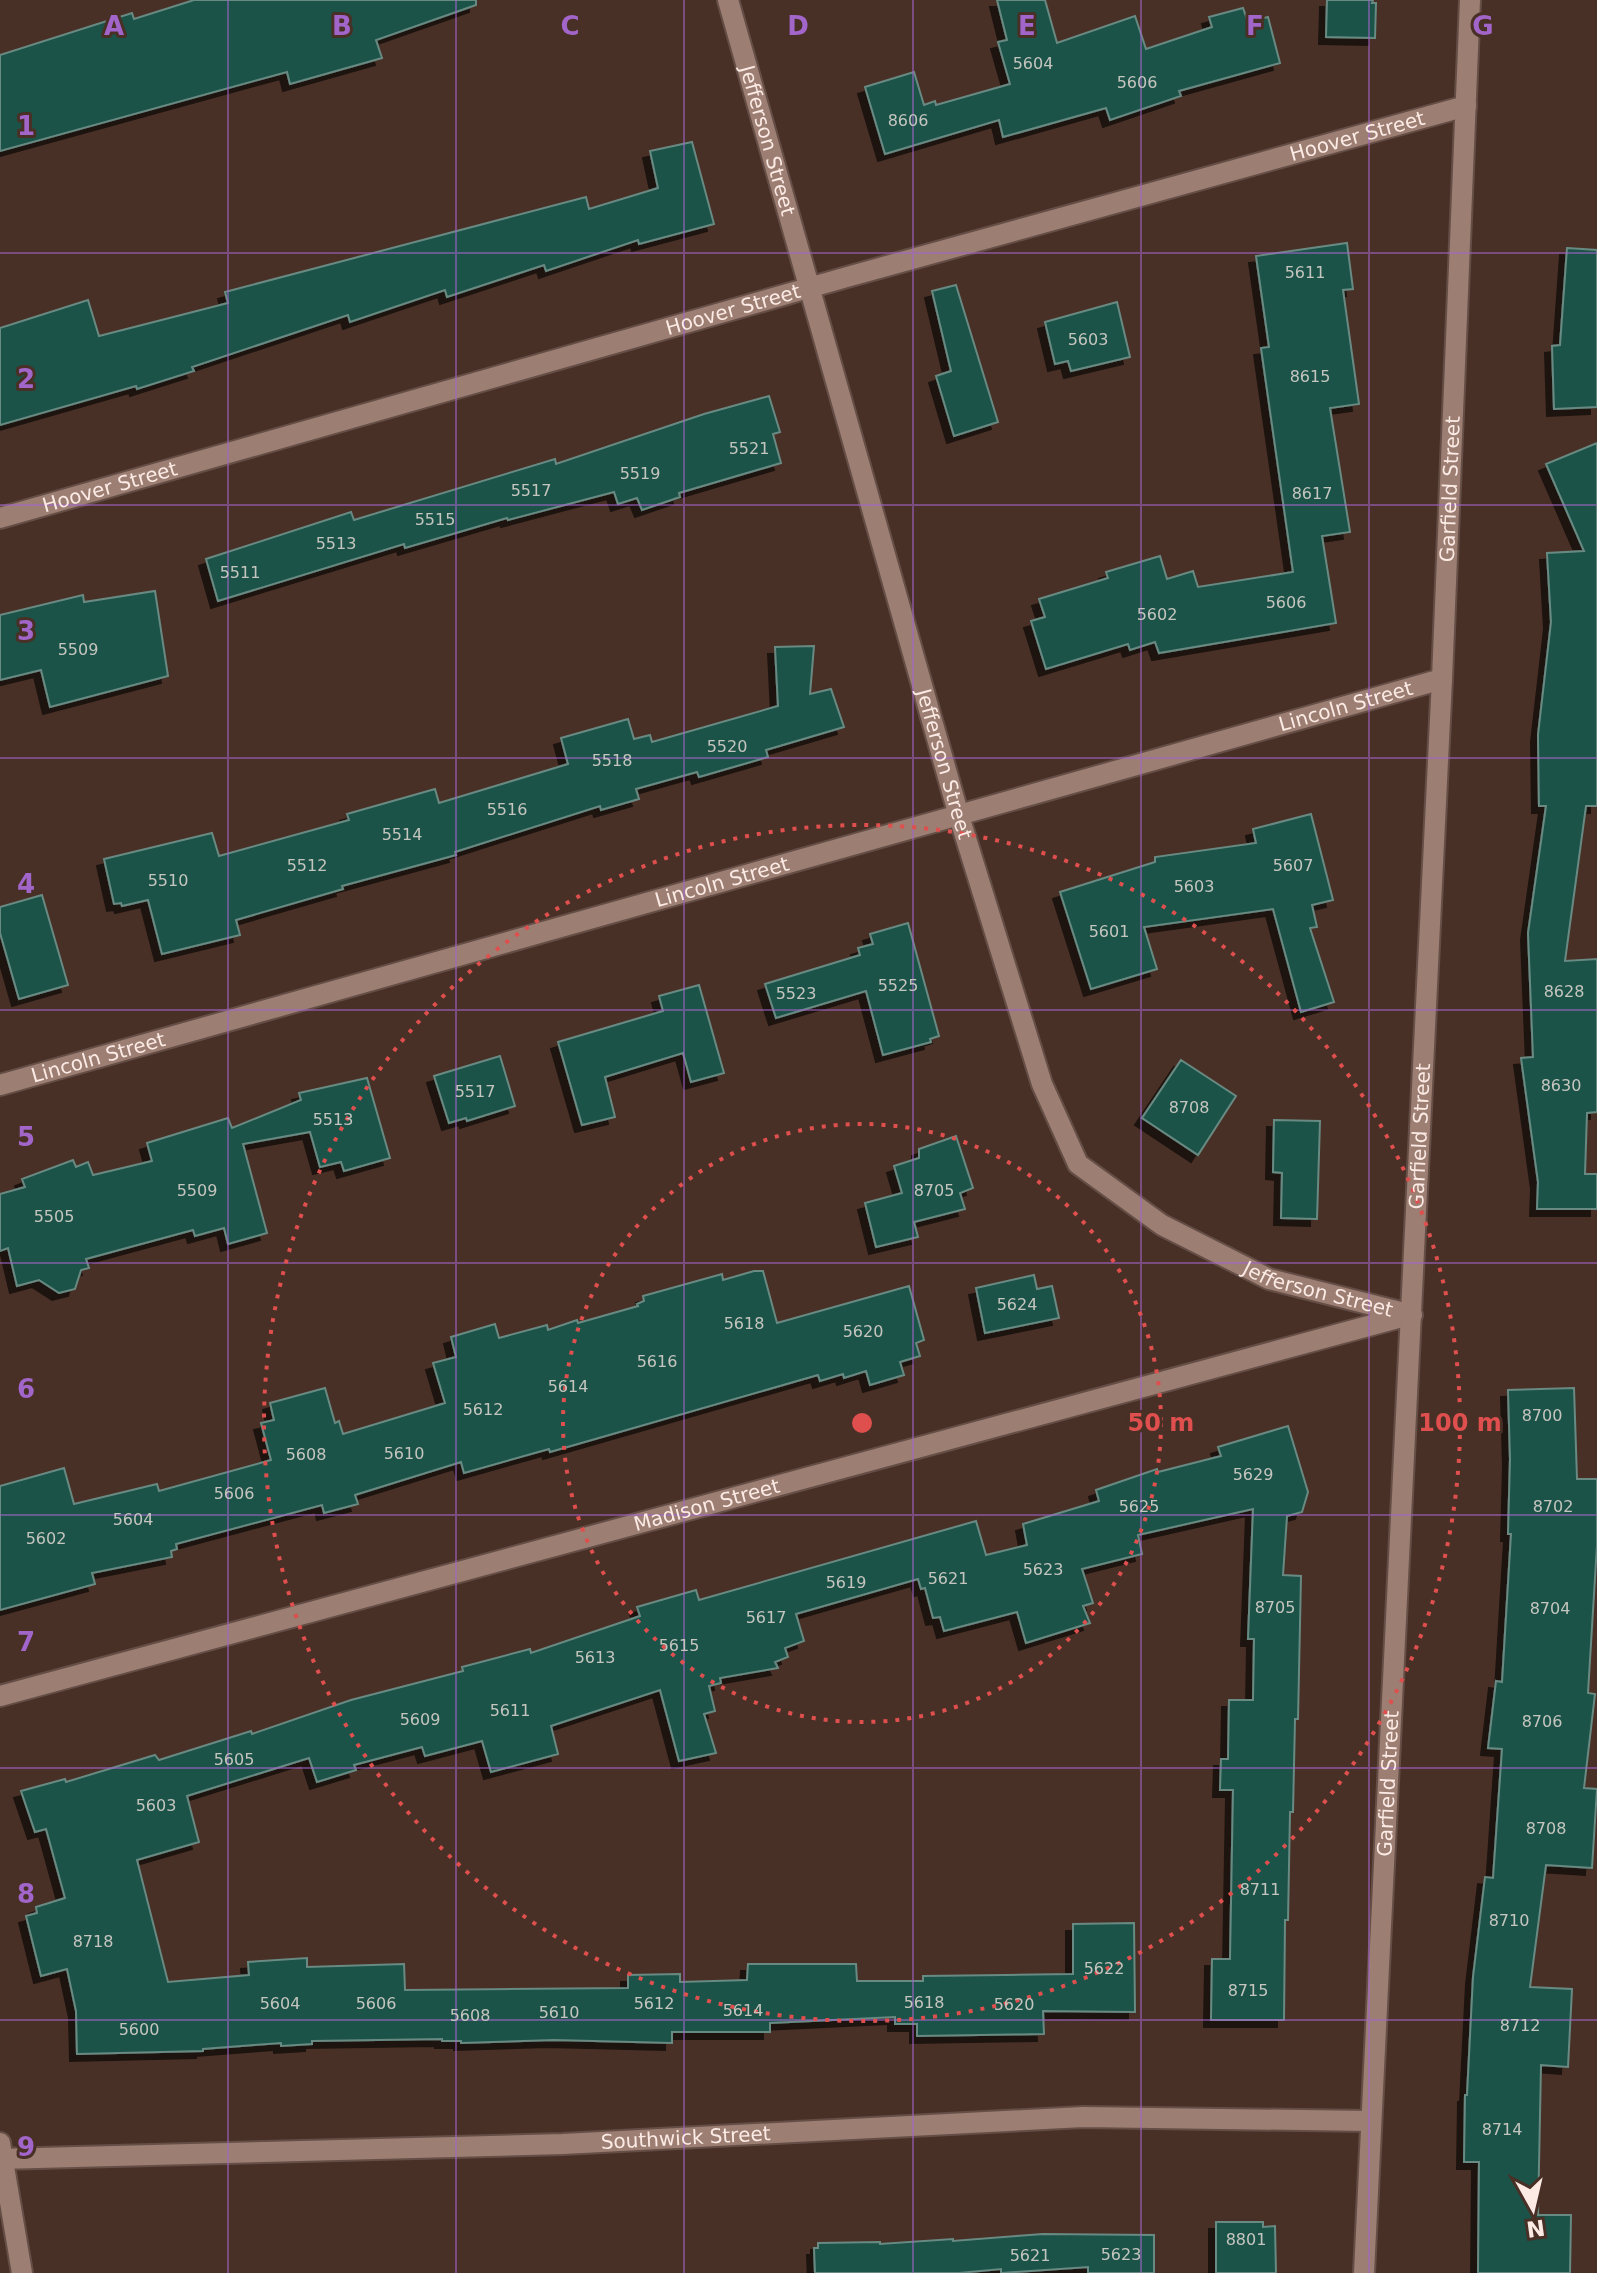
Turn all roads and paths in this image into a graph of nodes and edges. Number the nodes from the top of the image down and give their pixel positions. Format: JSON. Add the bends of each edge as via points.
{"nodes":[{"id":1,"x":728,"y":0,"type":"edge"},
{"id":2,"x":1470,"y":0,"type":"edge"},
{"id":3,"x":1466,"y":106,"type":"junction"},
{"id":4,"x":809,"y":288,"type":"junction"},
{"id":5,"x":0,"y":518,"type":"edge"},
{"id":6,"x":1442,"y":679,"type":"junction"},
{"id":7,"x":959,"y":816,"type":"junction"},
{"id":8,"x":0,"y":1085,"type":"edge"},
{"id":9,"x":1412,"y":1315,"type":"junction"},
{"id":10,"x":0,"y":1696,"type":"edge"},
{"id":11,"x":1370,"y":2121,"type":"junction"},
{"id":12,"x":1,"y":2154,"type":"edge"},
{"id":13,"x":22,"y":2273,"type":"edge"},
{"id":14,"x":1364,"y":2273,"type":"edge"}],
"edges":[{"from":1,"to":4,"type":"street","name":"Jefferson Street"},
{"from":2,"to":3,"type":"street","name":"Garfield Street"},
{"from":3,"to":4,"type":"street","name":"Hoover Street"},
{"from":3,"to":6,"type":"street","name":"Garfield Street"},
{"from":4,"to":5,"type":"street","name":"Hoover Street"},
{"from":4,"to":7,"type":"street","name":"Jefferson Street"},
{"from":6,"to":7,"type":"street","name":"Lincoln Street"},
{"from":6,"to":9,"type":"street","name":"Garfield Street"},
{"from":7,"to":8,"type":"street","name":"Lincoln Street"},
{"from":7,"to":9,"type":"street","name":"Jefferson Street","via":[[1042,1084],[1078,1164],[1162,1225],[1269,1279]]},
{"from":9,"to":10,"type":"street","name":"Madison Street"},
{"from":9,"to":11,"type":"street","name":"Garfield Street"},
{"from":11,"to":12,"type":"street","name":"Southwick Street","via":[[1083,2117],[563,2144]]},
{"from":11,"to":14,"type":"street","name":"Garfield Street"},
{"from":12,"to":13,"type":"street"}]}
